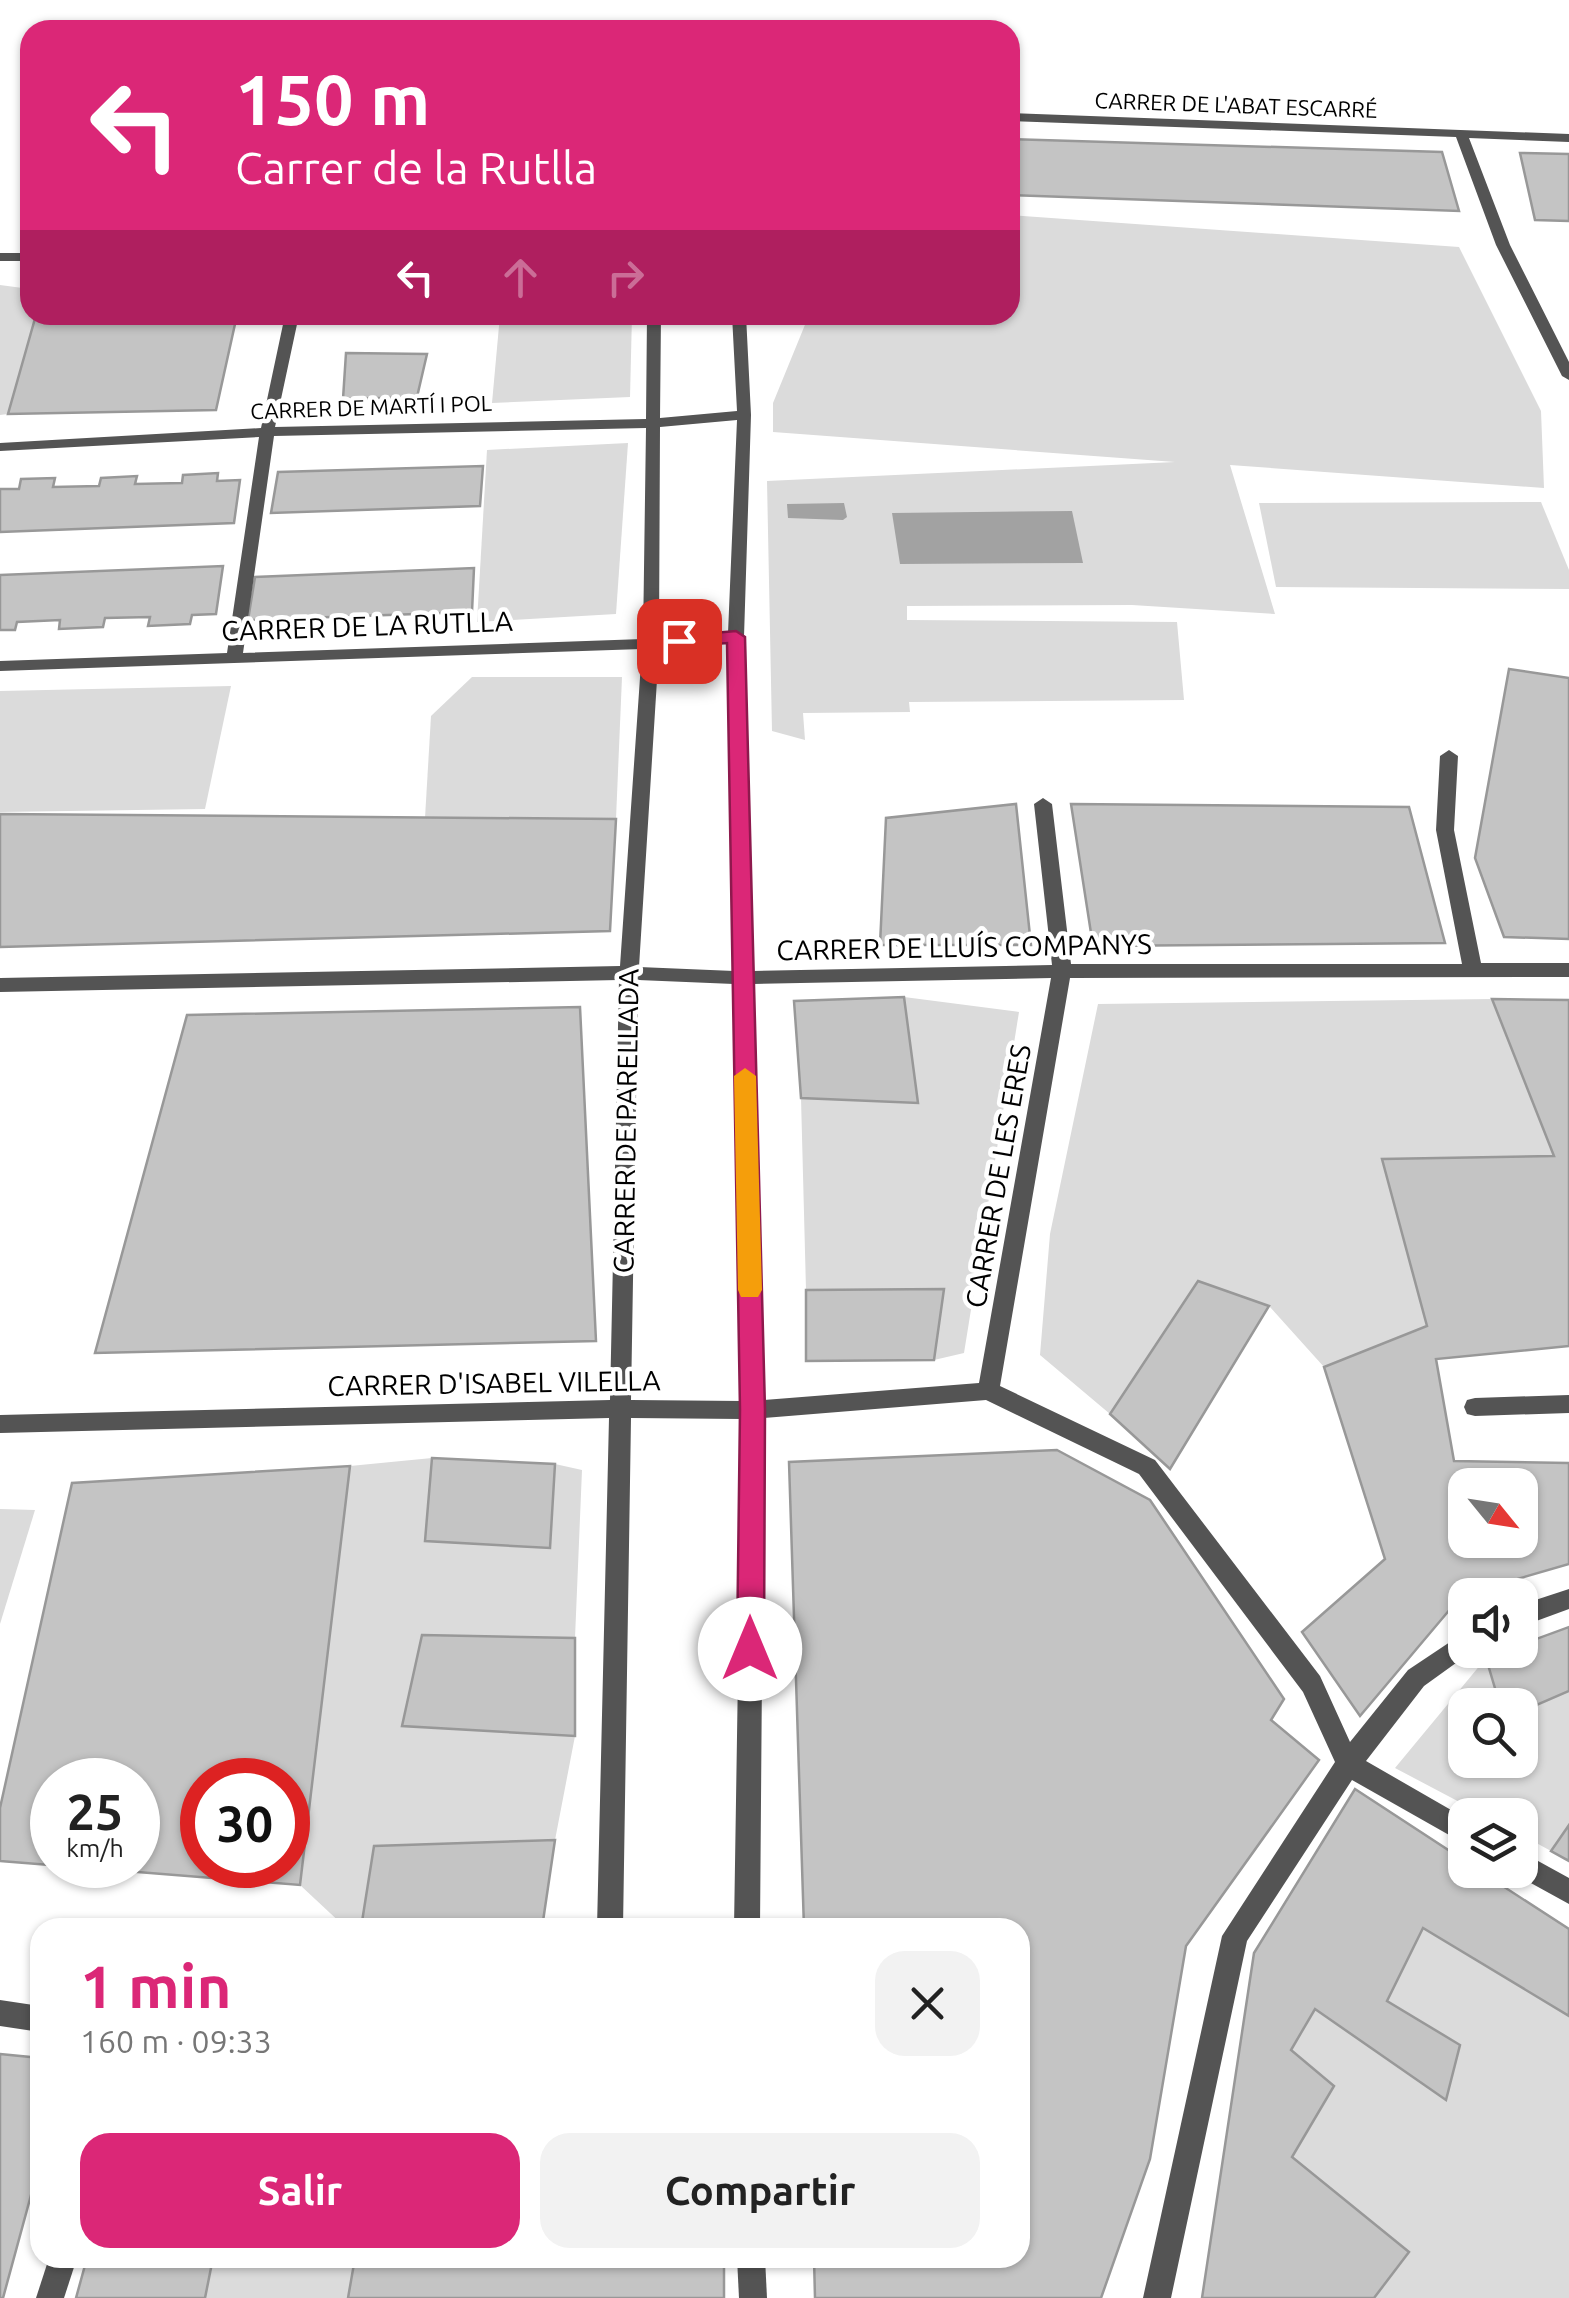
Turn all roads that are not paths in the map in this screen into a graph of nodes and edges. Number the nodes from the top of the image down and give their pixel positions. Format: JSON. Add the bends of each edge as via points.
{"nodes":[{"id":1,"x":1020,"y":117,"type":"edge"},
{"id":2,"x":1461,"y":134,"type":"junction"},
{"id":3,"x":1569,"y":138,"type":"edge"},
{"id":4,"x":290,"y":325,"type":"edge"},
{"id":5,"x":654,"y":325,"type":"edge"},
{"id":6,"x":740,"y":325,"type":"edge"},
{"id":7,"x":1569,"y":376,"type":"edge"},
{"id":8,"x":744,"y":415,"type":"junction"},
{"id":9,"x":652,"y":422,"type":"junction"},
{"id":10,"x":267,"y":432,"type":"junction"},
{"id":11,"x":0,"y":446,"type":"edge"},
{"id":12,"x":736,"y":637,"type":"junction"},
{"id":13,"x":650,"y":644,"type":"junction"},
{"id":14,"x":234,"y":658,"type":"junction"},
{"id":15,"x":0,"y":666,"type":"edge"},
{"id":16,"x":1449,"y":756,"type":"dead end"},
{"id":17,"x":1043,"y":804,"type":"dead end"},
{"id":18,"x":1473,"y":970,"type":"junction"},
{"id":19,"x":1569,"y":970,"type":"edge"},
{"id":20,"x":1062,"y":971,"type":"junction"},
{"id":21,"x":629,"y":974,"type":"junction"},
{"id":22,"x":743,"y":978,"type":"junction"},
{"id":23,"x":0,"y":985,"type":"edge"},
{"id":24,"x":988,"y":1390,"type":"junction"},
{"id":25,"x":1569,"y":1404,"type":"edge"},
{"id":26,"x":1475,"y":1407,"type":"dead end"},
{"id":27,"x":619,"y":1409,"type":"junction"},
{"id":28,"x":752,"y":1410,"type":"junction"},
{"id":29,"x":0,"y":1424,"type":"edge"},
{"id":30,"x":1569,"y":1600,"type":"edge"},
{"id":31,"x":1538,"y":1610,"type":"edge"},
{"id":32,"x":1448,"y":1655,"type":"edge"},
{"id":33,"x":1348,"y":1764,"type":"junction"},
{"id":34,"x":1448,"y":1822,"type":"edge"},
{"id":35,"x":1538,"y":1874,"type":"edge"},
{"id":36,"x":1569,"y":1892,"type":"edge"},
{"id":37,"x":610,"y":1918,"type":"edge"},
{"id":38,"x":748,"y":1918,"type":"edge"},
{"id":39,"x":0,"y":2013,"type":"edge"},
{"id":40,"x":30,"y":2018,"type":"edge"},
{"id":41,"x":59,"y":2268,"type":"edge"},
{"id":42,"x":752,"y":2268,"type":"edge"},
{"id":43,"x":50,"y":2298,"type":"edge"},
{"id":44,"x":753,"y":2298,"type":"edge"},
{"id":45,"x":1157,"y":2298,"type":"edge"}],
"edges":[{"from":1,"to":2,"type":"street","name":"CARRER DE L'ABAT ESCARRÉ"},
{"from":2,"to":3,"type":"street","name":"CARRER DE L'ABAT ESCARRÉ"},
{"from":2,"to":7,"type":"street","via":[[1503,245]]},
{"from":4,"to":10,"type":"street"},
{"from":5,"to":9,"type":"street","name":"CARRER DE PARELLADA"},
{"from":6,"to":8,"type":"street"},
{"from":8,"to":9,"type":"street","name":"CARRER DE MARTÍ I POL"},
{"from":8,"to":12,"type":"street"},
{"from":9,"to":10,"type":"street","name":"CARRER DE MARTÍ I POL"},
{"from":9,"to":13,"type":"street","name":"CARRER DE PARELLADA"},
{"from":10,"to":11,"type":"street","name":"CARRER DE MARTÍ I POL"},
{"from":10,"to":14,"type":"street"},
{"from":12,"to":13,"type":"street","name":"CARRER DE LA RUTLLA"},
{"from":12,"to":22,"type":"street"},
{"from":13,"to":14,"type":"street","name":"CARRER DE LA RUTLLA"},
{"from":13,"to":21,"type":"street","name":"CARRER DE PARELLADA"},
{"from":14,"to":15,"type":"street","name":"CARRER DE LA RUTLLA"},
{"from":16,"to":18,"type":"street","via":[[1445,830]]},
{"from":17,"to":20,"type":"street","name":"CARRER DE LES ERES"},
{"from":18,"to":19,"type":"street","name":"CARRER DE LLUÍS COMPANYS"},
{"from":18,"to":20,"type":"street","name":"CARRER DE LLUÍS COMPANYS"},
{"from":20,"to":22,"type":"street","name":"CARRER DE LLUÍS COMPANYS"},
{"from":20,"to":24,"type":"street","name":"CARRER DE LES ERES"},
{"from":21,"to":22,"type":"street","name":"CARRER DE LLUÍS COMPANYS"},
{"from":21,"to":23,"type":"street","name":"CARRER DE LLUÍS COMPANYS"},
{"from":21,"to":27,"type":"street","name":"CARRER DE PARELLADA"},
{"from":22,"to":28,"type":"street"},
{"from":24,"to":28,"type":"street","name":"CARRER D'ISABEL VILELLA"},
{"from":24,"to":33,"type":"street","via":[[1147,1467],[1312,1684]]},
{"from":25,"to":26,"type":"street"},
{"from":27,"to":28,"type":"street","name":"CARRER D'ISABEL VILELLA"},
{"from":27,"to":29,"type":"street","name":"CARRER D'ISABEL VILELLA"},
{"from":27,"to":37,"type":"street","name":"CARRER DE PARELLADA"},
{"from":28,"to":38,"type":"street"},
{"from":30,"to":31,"type":"street"},
{"from":32,"to":33,"type":"street","via":[[1416,1678]]},
{"from":33,"to":34,"type":"street"},
{"from":33,"to":45,"type":"street","via":[[1235,1936]]},
{"from":35,"to":36,"type":"street"},
{"from":39,"to":40,"type":"street"},
{"from":41,"to":43,"type":"street"},
{"from":42,"to":44,"type":"street"}]}
